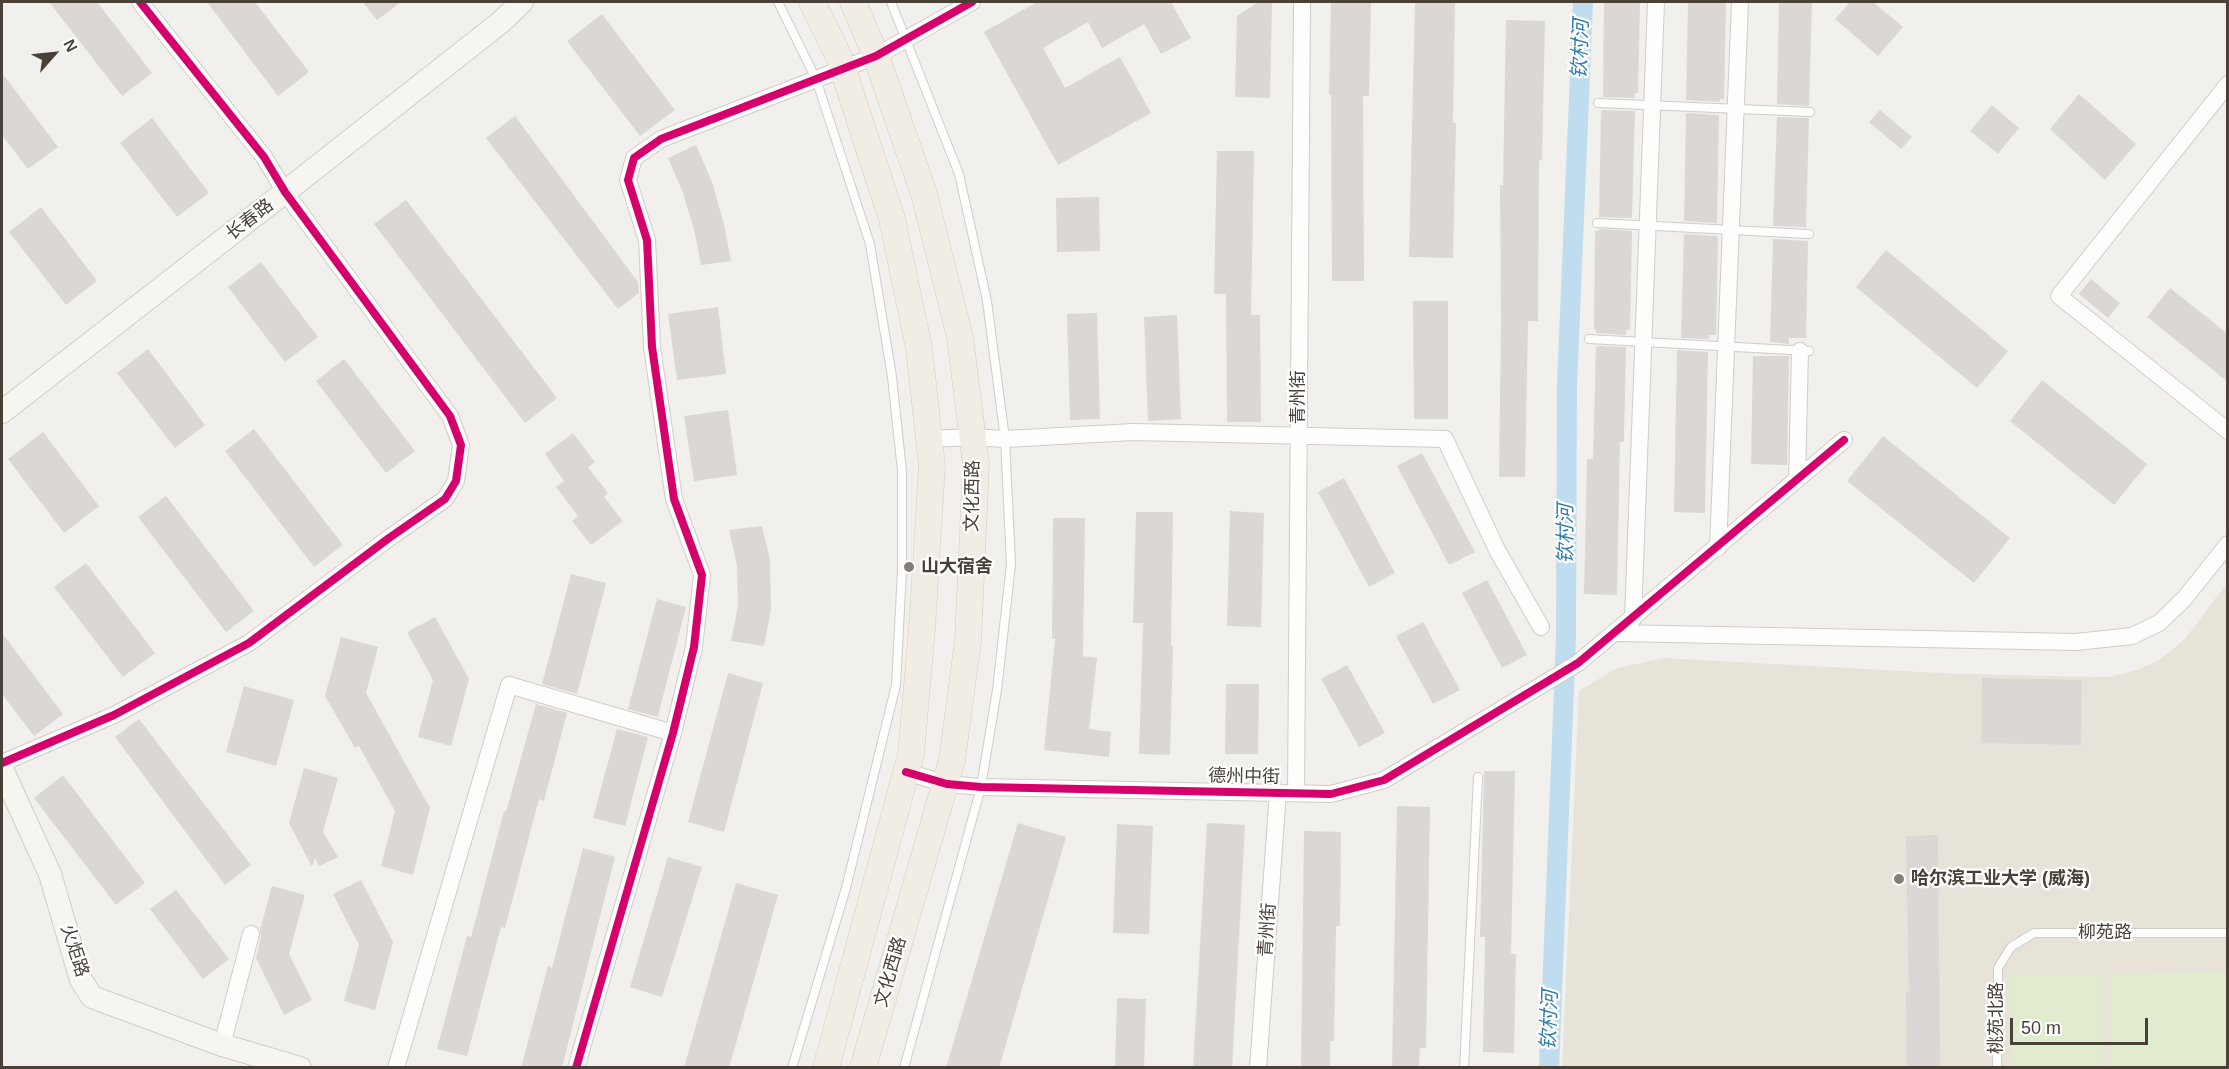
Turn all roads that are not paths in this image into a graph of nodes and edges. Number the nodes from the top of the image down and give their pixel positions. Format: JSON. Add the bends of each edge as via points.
{"nodes":[{"id":1,"x":140,"y":2,"type":"edge"},
{"id":2,"x":522,"y":2,"type":"edge"},
{"id":3,"x":778,"y":2,"type":"edge"},
{"id":4,"x":812,"y":2,"type":"edge"},
{"id":5,"x":853,"y":2,"type":"edge"},
{"id":6,"x":891,"y":2,"type":"edge"},
{"id":7,"x":972,"y":2,"type":"edge"},
{"id":8,"x":1302,"y":2,"type":"edge"},
{"id":9,"x":1656,"y":2,"type":"edge"},
{"id":10,"x":1740,"y":2,"type":"edge"},
{"id":11,"x":906,"y":37,"type":"junction"},
{"id":12,"x":876,"y":56,"type":"junction"},
{"id":13,"x":843,"y":69,"type":"junction"},
{"id":14,"x":816,"y":79,"type":"junction"},
{"id":15,"x":2228,"y":84,"type":"edge"},
{"id":16,"x":1598,"y":103,"type":"dead end"},
{"id":17,"x":1652,"y":105,"type":"junction"},
{"id":18,"x":1735,"y":109,"type":"junction"},
{"id":19,"x":1810,"y":112,"type":"dead end"},
{"id":20,"x":285,"y":192,"type":"junction"},
{"id":21,"x":1597,"y":223,"type":"dead end"},
{"id":22,"x":1647,"y":226,"type":"junction"},
{"id":23,"x":1730,"y":230,"type":"junction"},
{"id":24,"x":1809,"y":234,"type":"dead end"},
{"id":25,"x":1589,"y":339,"type":"dead end"},
{"id":26,"x":1643,"y":342,"type":"junction"},
{"id":27,"x":1726,"y":347,"type":"junction"},
{"id":28,"x":1804,"y":351,"type":"joint"},
{"id":29,"x":2,"y":411,"type":"edge"},
{"id":30,"x":2228,"y":431,"type":"edge"},
{"id":31,"x":1299,"y":436,"type":"junction"},
{"id":32,"x":972,"y":437,"type":"junction"},
{"id":33,"x":1005,"y":439,"type":"junction"},
{"id":34,"x":929,"y":440,"type":"junction"},
{"id":35,"x":1844,"y":440,"type":"dead end"},
{"id":36,"x":1797,"y":480,"type":"junction"},
{"id":37,"x":2228,"y":544,"type":"edge"},
{"id":38,"x":1718,"y":548,"type":"junction"},
{"id":39,"x":1633,"y":619,"type":"junction"},
{"id":40,"x":1541,"y":627,"type":"dead end"},
{"id":41,"x":1617,"y":633,"type":"junction"},
{"id":42,"x":673,"y":733,"type":"junction"},
{"id":43,"x":906,"y":772,"type":"junction"},
{"id":44,"x":3,"y":776,"type":"edge"},
{"id":45,"x":1478,"y":777,"type":"dead end"},
{"id":46,"x":947,"y":784,"type":"junction"},
{"id":47,"x":981,"y":787,"type":"junction"},
{"id":48,"x":1278,"y":792,"type":"junction"},
{"id":49,"x":1296,"y":793,"type":"junction"},
{"id":50,"x":2228,"y":933,"type":"edge"},
{"id":51,"x":251,"y":934,"type":"dead end"},
{"id":52,"x":1998,"y":968,"type":"joint"},
{"id":53,"x":222,"y":1046,"type":"junction"},
{"id":54,"x":300,"y":1068,"type":"edge"},
{"id":55,"x":396,"y":1068,"type":"edge"},
{"id":56,"x":576,"y":1068,"type":"edge"},
{"id":57,"x":792,"y":1068,"type":"edge"},
{"id":58,"x":826,"y":1068,"type":"edge"},
{"id":59,"x":863,"y":1068,"type":"edge"},
{"id":60,"x":904,"y":1068,"type":"edge"},
{"id":61,"x":1258,"y":1068,"type":"edge"},
{"id":62,"x":1464,"y":1068,"type":"edge"},
{"id":63,"x":1997,"y":1068,"type":"edge"}],
"edges":[{"from":1,"to":20,"type":"street","via":[[264,157]]},
{"from":2,"to":20,"type":"street","name":"长春路"},
{"from":3,"to":14,"type":"lane"},
{"from":4,"to":13,"type":"main road","name":"文化西路"},
{"from":5,"to":12,"type":"main road","name":"文化西路"},
{"from":6,"to":11,"type":"lane"},
{"from":7,"to":11,"type":"street"},
{"from":8,"to":31,"type":"street","name":"青州街"},
{"from":9,"to":17,"type":"street"},
{"from":10,"to":18,"type":"street"},
{"from":11,"to":12,"type":"street"},
{"from":11,"to":33,"type":"lane","via":[[959,174],[987,301]]},
{"from":12,"to":13,"type":"street"},
{"from":12,"to":32,"type":"main road","name":"文化西路","via":[[933,227],[960,337]]},
{"from":13,"to":14,"type":"street"},
{"from":13,"to":34,"type":"main road","name":"文化西路","via":[[892,219],[919,348]]},
{"from":14,"to":42,"type":"street","via":[[661,139],[634,158],[628,180],[647,240],[652,347],[675,500],[702,575],[694,647]]},
{"from":14,"to":57,"type":"lane","via":[[872,255],[892,377],[902,471],[902,571],[896,685],[846,888]]},
{"from":15,"to":30,"type":"street","via":[[2059,296]]},
{"from":16,"to":17,"type":"lane"},
{"from":17,"to":18,"type":"lane"},
{"from":17,"to":22,"type":"street"},
{"from":18,"to":19,"type":"lane"},
{"from":18,"to":23,"type":"street"},
{"from":20,"to":29,"type":"street","name":"长春路"},
{"from":20,"to":44,"type":"street","via":[[450,416],[461,445],[456,481],[445,499],[249,643]]},
{"from":21,"to":22,"type":"lane"},
{"from":22,"to":23,"type":"lane"},
{"from":22,"to":26,"type":"street"},
{"from":23,"to":24,"type":"lane"},
{"from":23,"to":27,"type":"street"},
{"from":25,"to":26,"type":"lane"},
{"from":26,"to":27,"type":"lane"},
{"from":26,"to":39,"type":"street"},
{"from":27,"to":28,"type":"lane"},
{"from":27,"to":38,"type":"street"},
{"from":28,"to":36,"type":"street"},
{"from":31,"to":33,"type":"street","via":[[1133,432]]},
{"from":31,"to":40,"type":"street","via":[[1445,439],[1497,550]]},
{"from":31,"to":49,"type":"street","name":"青州街"},
{"from":32,"to":33,"type":"street"},
{"from":32,"to":34,"type":"street"},
{"from":32,"to":46,"type":"main road","name":"文化西路","via":[[976,464],[968,641]]},
{"from":33,"to":47,"type":"lane","via":[[1011,564]]},
{"from":34,"to":43,"type":"main road","name":"文化西路","via":[[932,466],[922,629]]},
{"from":35,"to":36,"type":"street","name":"德州中街"},
{"from":36,"to":38,"type":"street","name":"德州中街"},
{"from":37,"to":41,"type":"street","via":[[2184,599],[2158,623],[2132,636],[2076,642]]},
{"from":38,"to":39,"type":"street","name":"德州中街"},
{"from":39,"to":41,"type":"street","name":"德州中街"},
{"from":41,"to":49,"type":"street","name":"德州中街","via":[[1578,663],[1384,780],[1331,794]]},
{"from":42,"to":55,"type":"street","via":[[509,685]]},
{"from":42,"to":56,"type":"street"},
{"from":43,"to":46,"type":"street","name":"德州中街"},
{"from":43,"to":58,"type":"main road","name":"文化西路"},
{"from":44,"to":53,"type":"street","name":"火炬路","via":[[50,874],[81,980],[92,997]]},
{"from":45,"to":62,"type":"lane"},
{"from":46,"to":47,"type":"street","name":"德州中街"},
{"from":46,"to":59,"type":"main road","name":"文化西路"},
{"from":47,"to":48,"type":"street","name":"德州中街"},
{"from":47,"to":60,"type":"lane"},
{"from":48,"to":49,"type":"street","name":"德州中街"},
{"from":48,"to":61,"type":"street","name":"青州街"},
{"from":50,"to":52,"type":"lane","name":"柳苑路","via":[[2034,933],[2011,947]]},
{"from":51,"to":53,"type":"street"},
{"from":52,"to":63,"type":"lane","name":"桃苑北路"},
{"from":53,"to":54,"type":"street","name":"火炬路"}]}
